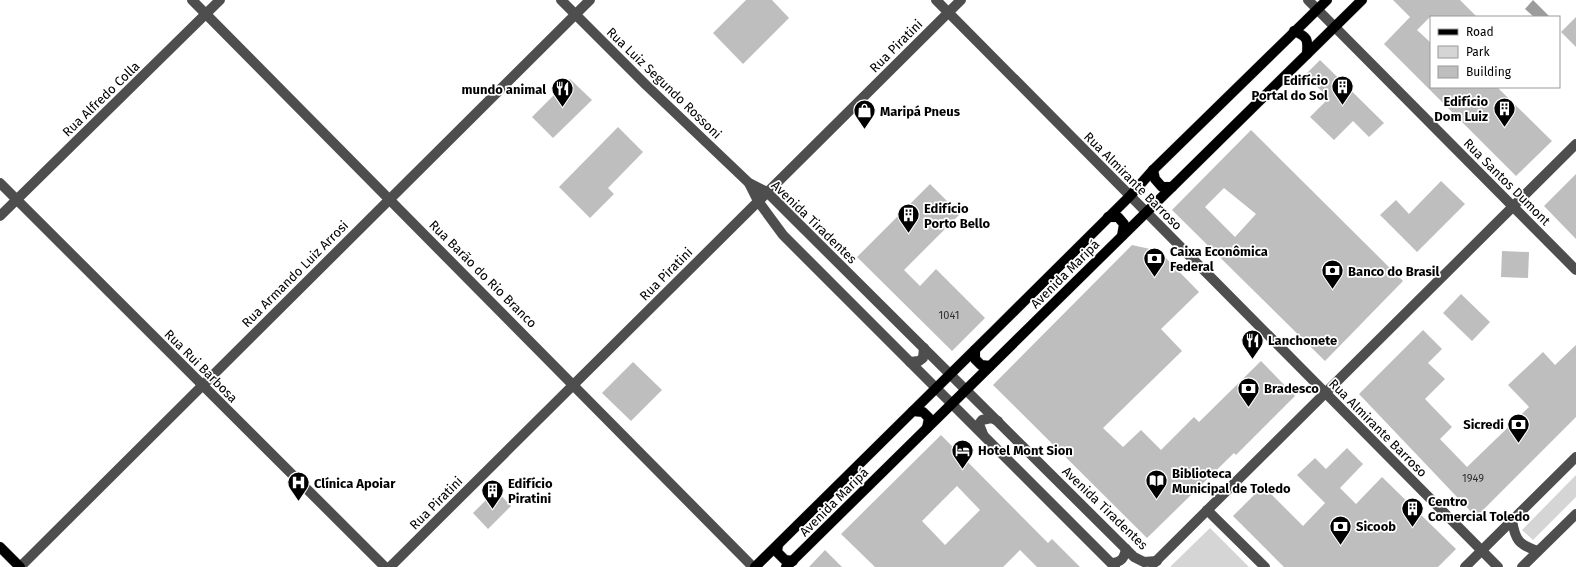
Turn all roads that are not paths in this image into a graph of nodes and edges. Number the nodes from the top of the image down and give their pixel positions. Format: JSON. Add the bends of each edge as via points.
{"nodes":[{"id":1,"x":192,"y":0,"type":"edge"},
{"id":2,"x":220,"y":0,"type":"edge"},
{"id":3,"x":561,"y":0,"type":"edge"},
{"id":4,"x":590,"y":0,"type":"edge"},
{"id":5,"x":936,"y":0,"type":"edge"},
{"id":6,"x":961,"y":0,"type":"edge"},
{"id":7,"x":1308,"y":0,"type":"edge"},
{"id":8,"x":1328,"y":0,"type":"edge"},
{"id":9,"x":1347,"y":0,"type":"edge"},
{"id":10,"x":1360,"y":1,"type":"edge"},
{"id":11,"x":1317,"y":10,"type":"junction"},
{"id":12,"x":948,"y":12,"type":"junction"},
{"id":13,"x":206,"y":14,"type":"junction"},
{"id":14,"x":575,"y":14,"type":"junction"},
{"id":15,"x":1335,"y":27,"type":"junction"},
{"id":16,"x":1294,"y":31,"type":"junction"},
{"id":17,"x":1307,"y":54,"type":"junction"},
{"id":18,"x":1576,"y":144,"type":"edge"},
{"id":19,"x":1153,"y":170,"type":"junction"},
{"id":20,"x":0,"y":183,"type":"edge"},
{"id":21,"x":749,"y":183,"type":"junction"},
{"id":22,"x":1172,"y":187,"type":"junction"},
{"id":23,"x":767,"y":192,"type":"junction"},
{"id":24,"x":1130,"y":196,"type":"junction"},
{"id":25,"x":390,"y":198,"type":"junction"},
{"id":26,"x":17,"y":199,"type":"junction"},
{"id":27,"x":758,"y":201,"type":"junction"},
{"id":28,"x":1513,"y":206,"type":"junction"},
{"id":29,"x":1146,"y":212,"type":"junction"},
{"id":30,"x":0,"y":216,"type":"edge"},
{"id":31,"x":1108,"y":218,"type":"junction"},
{"id":32,"x":796,"y":221,"type":"junction"},
{"id":33,"x":784,"y":235,"type":"junction"},
{"id":34,"x":1122,"y":236,"type":"junction"},
{"id":35,"x":1576,"y":270,"type":"edge"},
{"id":36,"x":924,"y":348,"type":"junction"},
{"id":37,"x":975,"y":350,"type":"junction"},
{"id":38,"x":910,"y":362,"type":"junction"},
{"id":39,"x":990,"y":366,"type":"junction"},
{"id":40,"x":950,"y":374,"type":"junction"},
{"id":41,"x":574,"y":384,"type":"junction"},
{"id":42,"x":202,"y":386,"type":"junction"},
{"id":43,"x":936,"y":388,"type":"junction"},
{"id":44,"x":966,"y":390,"type":"junction"},
{"id":45,"x":1325,"y":393,"type":"junction"},
{"id":46,"x":952,"y":404,"type":"junction"},
{"id":47,"x":913,"y":411,"type":"junction"},
{"id":48,"x":998,"y":421,"type":"junction"},
{"id":49,"x":927,"y":428,"type":"junction"},
{"id":50,"x":984,"y":436,"type":"junction"},
{"id":51,"x":1576,"y":457,"type":"edge"},
{"id":52,"x":1208,"y":510,"type":"junction"},
{"id":53,"x":1576,"y":514,"type":"edge"},
{"id":54,"x":1512,"y":520,"type":"junction"},
{"id":55,"x":778,"y":545,"type":"junction"},
{"id":56,"x":0,"y":547,"type":"edge"},
{"id":57,"x":1126,"y":549,"type":"junction"},
{"id":58,"x":1482,"y":550,"type":"junction"},
{"id":59,"x":1538,"y":551,"type":"junction"},
{"id":60,"x":790,"y":564,"type":"edge"},
{"id":61,"x":1153,"y":564,"type":"edge"},
{"id":62,"x":1114,"y":565,"type":"edge"},
{"id":63,"x":20,"y":567,"type":"edge"},
{"id":64,"x":384,"y":567,"type":"edge"},
{"id":65,"x":390,"y":567,"type":"edge"},
{"id":66,"x":754,"y":567,"type":"edge"},
{"id":67,"x":1265,"y":567,"type":"edge"},
{"id":68,"x":1465,"y":567,"type":"edge"},
{"id":69,"x":1498,"y":567,"type":"edge"},
{"id":70,"x":1522,"y":567,"type":"edge"}],
"edges":[{"from":1,"to":13,"type":"street","name":"Rua Barão do Rio Branco"},
{"from":2,"to":13,"type":"street","name":"Rua Alfredo Colla"},
{"from":3,"to":14,"type":"street","name":"Rua Luiz Segundo Rossoni"},
{"from":4,"to":14,"type":"street","name":"Rua Armando Luiz Arrosi"},
{"from":5,"to":12,"type":"street","name":"Rua Almirante Barroso"},
{"from":6,"to":12,"type":"street","name":"Rua Piratini"},
{"from":7,"to":11,"type":"street"},
{"from":8,"to":11,"type":"main road","name":"Avenida Maripá"},
{"from":9,"to":10,"type":"main road"},
{"from":10,"to":15,"type":"main road","name":"Avenida Maripá"},
{"from":11,"to":15,"type":"street","name":"Rua Santos Dumont"},
{"from":11,"to":16,"type":"main road","name":"Avenida Maripá"},
{"from":12,"to":23,"type":"street","name":"Rua Piratini"},
{"from":12,"to":24,"type":"street","name":"Rua Almirante Barroso"},
{"from":13,"to":25,"type":"street","name":"Rua Barão do Rio Branco"},
{"from":13,"to":26,"type":"street","name":"Rua Alfredo Colla"},
{"from":14,"to":21,"type":"street","name":"Rua Luiz Segundo Rossoni"},
{"from":14,"to":25,"type":"street","name":"Rua Armando Luiz Arrosi"},
{"from":15,"to":17,"type":"main road","name":"Avenida Maripá"},
{"from":15,"to":28,"type":"street","name":"Rua Santos Dumont"},
{"from":16,"to":17,"type":"main road","via":[[1304,35],[1308,42]]},
{"from":16,"to":19,"type":"main road","name":"Avenida Maripá"},
{"from":17,"to":22,"type":"main road","name":"Avenida Maripá"},
{"from":18,"to":28,"type":"street"},
{"from":19,"to":22,"type":"main road","via":[[1155,179],[1162,187]]},
{"from":19,"to":24,"type":"main road","name":"Avenida Maripá"},
{"from":20,"to":26,"type":"street","name":"Rua Rui Barbosa"},
{"from":21,"to":23,"type":"street","name":"Avenida Tiradentes"},
{"from":21,"to":27,"type":"street","name":"Avenida Tiradentes"},
{"from":22,"to":29,"type":"main road","name":"Avenida Maripá"},
{"from":23,"to":27,"type":"street","name":"Rua Piratini"},
{"from":23,"to":32,"type":"street","name":"Avenida Tiradentes"},
{"from":24,"to":29,"type":"street","name":"Rua Almirante Barroso"},
{"from":24,"to":31,"type":"main road","name":"Avenida Maripá"},
{"from":25,"to":41,"type":"street","name":"Rua Barão do Rio Branco"},
{"from":25,"to":42,"type":"street","name":"Rua Armando Luiz Arrosi"},
{"from":26,"to":30,"type":"street","name":"Rua Alfredo Colla"},
{"from":26,"to":42,"type":"street","name":"Rua Rui Barbosa"},
{"from":27,"to":33,"type":"street","name":"Avenida Tiradentes"},
{"from":27,"to":41,"type":"street","name":"Rua Piratini"},
{"from":28,"to":35,"type":"street","name":"Rua Santos Dumont"},
{"from":28,"to":45,"type":"street"},
{"from":29,"to":34,"type":"main road","name":"Avenida Maripá"},
{"from":29,"to":45,"type":"street","name":"Rua Almirante Barroso"},
{"from":31,"to":34,"type":"main road","via":[[1118,217],[1124,224]]},
{"from":31,"to":37,"type":"main road","name":"Avenida Maripá"},
{"from":32,"to":33,"type":"street","via":[[786,224]]},
{"from":32,"to":36,"type":"street","name":"Avenida Tiradentes"},
{"from":33,"to":38,"type":"street","name":"Avenida Tiradentes"},
{"from":34,"to":39,"type":"main road","name":"Avenida Maripá"},
{"from":36,"to":38,"type":"street","via":[[923,358]]},
{"from":36,"to":40,"type":"street","name":"Avenida Tiradentes"},
{"from":37,"to":39,"type":"main road","via":[[975,359],[981,365]]},
{"from":37,"to":40,"type":"main road","name":"Avenida Maripá"},
{"from":38,"to":43,"type":"street","name":"Avenida Tiradentes"},
{"from":39,"to":44,"type":"main road","name":"Avenida Maripá"},
{"from":40,"to":43,"type":"main road","name":"Avenida Maripá"},
{"from":40,"to":44,"type":"street","name":"Avenida Tiradentes"},
{"from":41,"to":65,"type":"street","name":"Rua Piratini"},
{"from":41,"to":66,"type":"street","name":"Rua Barão do Rio Branco"},
{"from":42,"to":63,"type":"street","name":"Rua Armando Luiz Arrosi"},
{"from":42,"to":64,"type":"street","name":"Rua Rui Barbosa"},
{"from":43,"to":46,"type":"street","name":"Avenida Tiradentes"},
{"from":43,"to":47,"type":"main road","name":"Avenida Maripá"},
{"from":44,"to":46,"type":"main road","name":"Avenida Maripá"},
{"from":44,"to":48,"type":"street","name":"Avenida Tiradentes"},
{"from":45,"to":52,"type":"street"},
{"from":45,"to":58,"type":"street","name":"Rua Almirante Barroso"},
{"from":46,"to":49,"type":"main road","name":"Avenida Maripá"},
{"from":46,"to":50,"type":"street","name":"Avenida Tiradentes"},
{"from":47,"to":49,"type":"main road","via":[[923,412],[929,418]]},
{"from":47,"to":55,"type":"main road","name":"Avenida Maripá"},
{"from":48,"to":50,"type":"street","via":[[991,418],[982,420],[979,424]]},
{"from":48,"to":57,"type":"street","name":"Avenida Tiradentes"},
{"from":49,"to":60,"type":"main road","name":"Avenida Maripá"},
{"from":50,"to":62,"type":"street","name":"Avenida Tiradentes"},
{"from":51,"to":54,"type":"street"},
{"from":52,"to":61,"type":"street"},
{"from":52,"to":67,"type":"street"},
{"from":53,"to":59,"type":"street"},
{"from":54,"to":58,"type":"street"},
{"from":54,"to":59,"type":"street","via":[[1517,540],[1526,547]]},
{"from":55,"to":60,"type":"main road","via":[[777,552]]},
{"from":55,"to":66,"type":"main road","name":"Avenida Maripá"},
{"from":56,"to":63,"type":"main road"},
{"from":57,"to":61,"type":"street","name":"Avenida Tiradentes","via":[[1134,557]]},
{"from":57,"to":62,"type":"street","via":[[1124,558]]},
{"from":58,"to":68,"type":"street"},
{"from":58,"to":69,"type":"street","name":"Rua Almirante Barroso"},
{"from":59,"to":70,"type":"street"}]}
